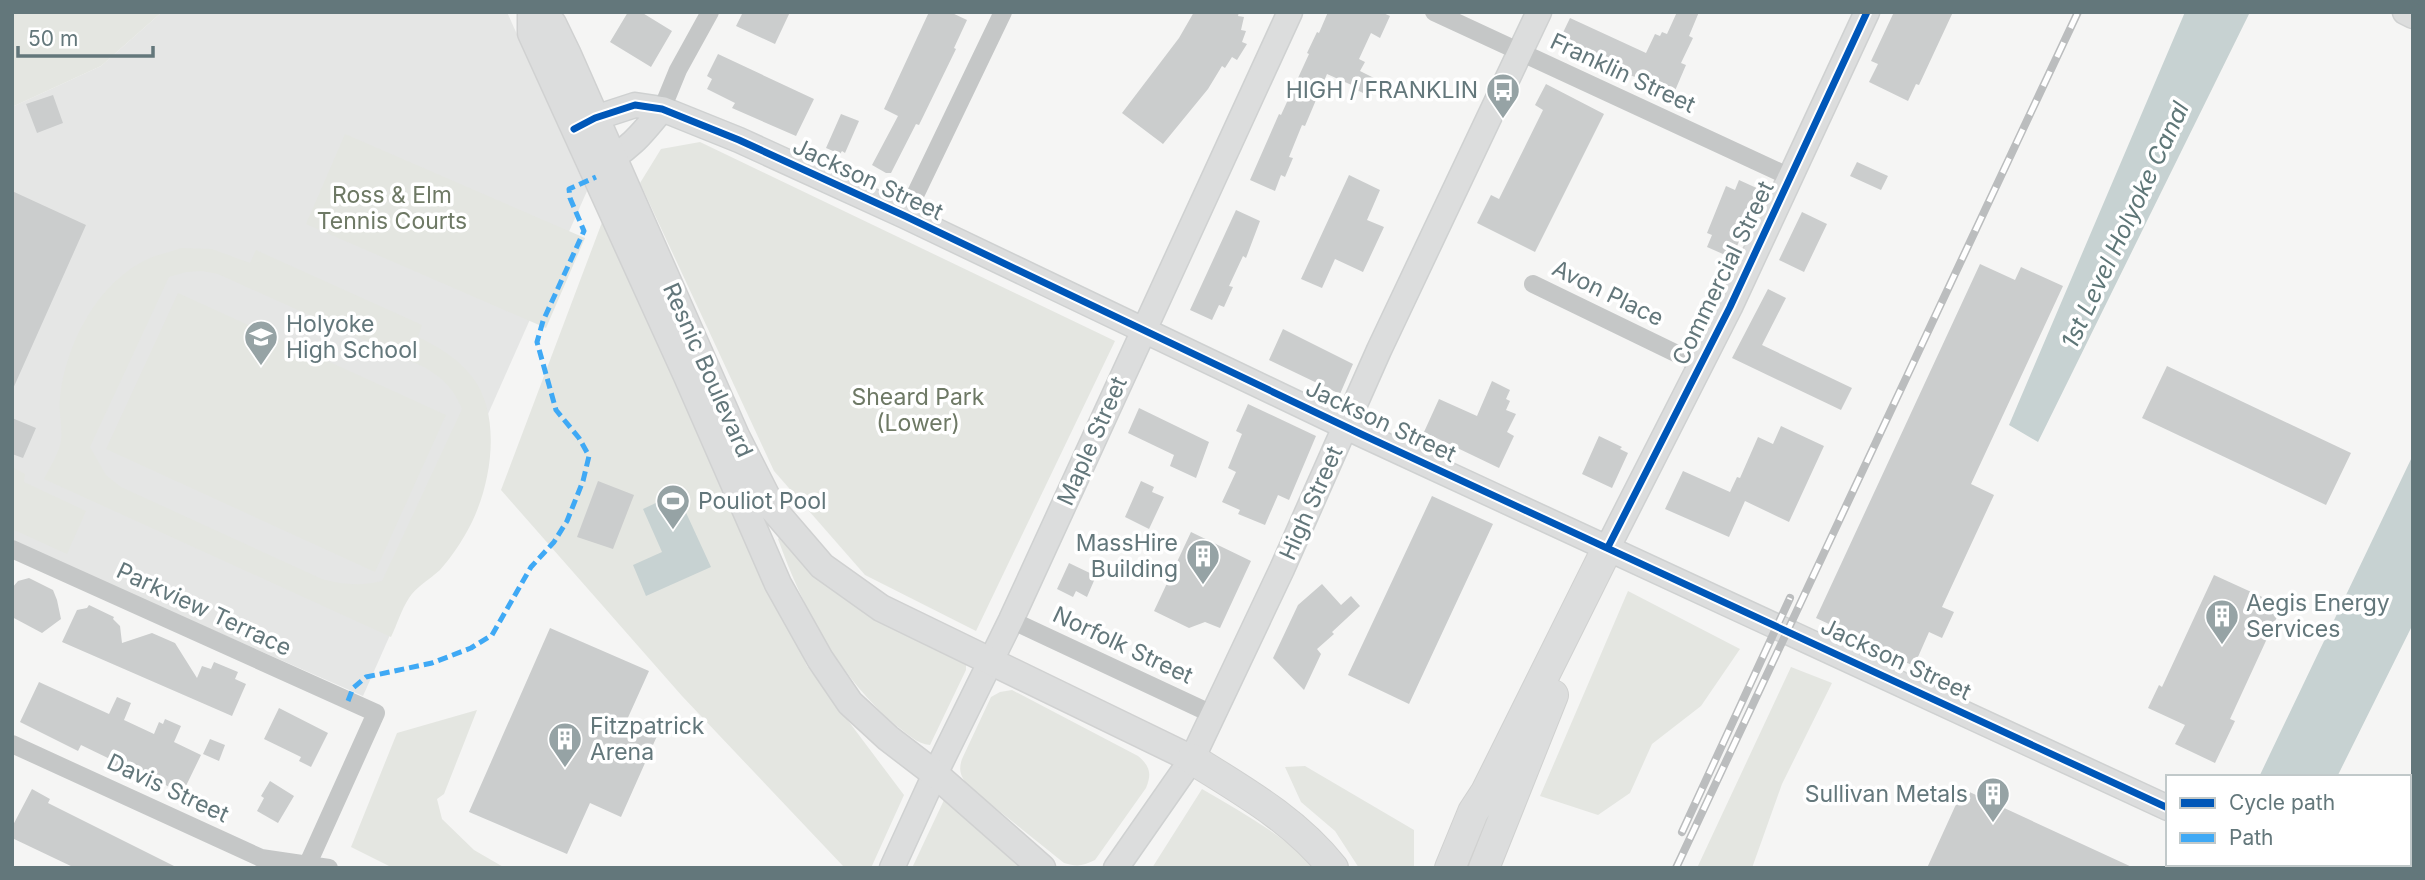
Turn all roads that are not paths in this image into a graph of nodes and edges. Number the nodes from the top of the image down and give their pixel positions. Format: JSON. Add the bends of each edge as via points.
{"nodes":[{"id":1,"x":531,"y":12,"type":"edge"},
{"id":2,"x":544,"y":12,"type":"edge"},
{"id":3,"x":710,"y":12,"type":"edge"},
{"id":4,"x":1003,"y":12,"type":"edge"},
{"id":5,"x":1290,"y":12,"type":"edge"},
{"id":6,"x":1434,"y":12,"type":"edge"},
{"id":7,"x":1539,"y":12,"type":"edge"},
{"id":8,"x":1867,"y":12,"type":"edge"},
{"id":9,"x":2405,"y":12,"type":"edge"},
{"id":10,"x":2413,"y":16,"type":"edge"},
{"id":11,"x":1520,"y":53,"type":"junction"},
{"id":12,"x":662,"y":109,"type":"junction"},
{"id":13,"x":585,"y":124,"type":"junction"},
{"id":14,"x":603,"y":163,"type":"junction"},
{"id":15,"x":1790,"y":177,"type":"junction"},
{"id":16,"x":905,"y":216,"type":"junction"},
{"id":17,"x":1533,"y":284,"type":"dead end"},
{"id":18,"x":1142,"y":331,"type":"junction"},
{"id":19,"x":1700,"y":365,"type":"junction"},
{"id":20,"x":1345,"y":426,"type":"junction"},
{"id":21,"x":1608,"y":547,"type":"junction"},
{"id":22,"x":12,"y":549,"type":"edge"},
{"id":23,"x":1011,"y":620,"type":"junction"},
{"id":24,"x":990,"y":661,"type":"junction"},
{"id":25,"x":1214,"y":715,"type":"junction"},
{"id":26,"x":12,"y":744,"type":"edge"},
{"id":27,"x":1192,"y":759,"type":"junction"},
{"id":28,"x":935,"y":774,"type":"junction"},
{"id":29,"x":2166,"y":807,"type":"edge"},
{"id":30,"x":306,"y":867,"type":"edge"},
{"id":31,"x":329,"y":868,"type":"edge"},
{"id":32,"x":892,"y":868,"type":"edge"},
{"id":33,"x":1042,"y":868,"type":"edge"},
{"id":34,"x":1116,"y":868,"type":"edge"},
{"id":35,"x":1333,"y":868,"type":"edge"},
{"id":36,"x":1450,"y":868,"type":"edge"},
{"id":37,"x":1484,"y":868,"type":"edge"}],
"edges":[{"from":1,"to":13,"type":"main road","name":"Resnic Boulevard","via":[[531,33]]},
{"from":2,"to":13,"type":"main road","name":"Resnic Boulevard","via":[[553,23]]},
{"from":3,"to":12,"type":"street"},
{"from":4,"to":16,"type":"street"},
{"from":5,"to":18,"type":"street","name":"Maple Street"},
{"from":6,"to":11,"type":"street","name":"Franklin Street"},
{"from":7,"to":11,"type":"street","name":"High Street"},
{"from":8,"to":15,"type":"street","name":"Commercial Street"},
{"from":9,"to":10,"type":"street"},
{"from":11,"to":15,"type":"street","name":"Franklin Street"},
{"from":11,"to":20,"type":"street","name":"High Street"},
{"from":12,"to":13,"type":"street","name":"Jackson Street","via":[[635,105]]},
{"from":12,"to":14,"type":"street","via":[[640,138]]},
{"from":12,"to":16,"type":"street","name":"Jackson Street"},
{"from":13,"to":14,"type":"main road","name":"Resnic Boulevard"},
{"from":14,"to":24,"type":"main road","name":"Resnic Boulevard","via":[[773,509],[822,566],[881,608]]},
{"from":14,"to":28,"type":"main road","name":"Resnic Boulevard","via":[[687,376],[778,583],[850,703]]},
{"from":15,"to":19,"type":"street","name":"Commercial Street"},
{"from":16,"to":18,"type":"street","name":"Jackson Street"},
{"from":17,"to":19,"type":"street","name":"Avon Place"},
{"from":18,"to":20,"type":"street","name":"Jackson Street"},
{"from":18,"to":23,"type":"street","name":"Maple Street"},
{"from":19,"to":21,"type":"street","name":"Commercial Street"},
{"from":20,"to":21,"type":"street","name":"Jackson Street"},
{"from":20,"to":25,"type":"street","name":"High Street"},
{"from":21,"to":29,"type":"street","name":"Jackson Street"},
{"from":21,"to":36,"type":"highway"},
{"from":21,"to":37,"type":"highway"},
{"from":22,"to":30,"type":"street","name":"Parkview Terrace","via":[[376,713]]},
{"from":23,"to":24,"type":"street","name":"Maple Street"},
{"from":23,"to":25,"type":"street","name":"Norfolk Street"},
{"from":24,"to":27,"type":"main road","name":"Resnic Boulevard"},
{"from":24,"to":28,"type":"street","name":"Maple Street"},
{"from":25,"to":27,"type":"street","name":"High Street"},
{"from":26,"to":30,"type":"street","name":"Davis Street","via":[[261,858]]},
{"from":27,"to":34,"type":"street","name":"High Street"},
{"from":27,"to":35,"type":"highway","via":[[1269,807]]},
{"from":28,"to":32,"type":"street","name":"Maple Street"},
{"from":28,"to":33,"type":"main road","name":"Resnic Boulevard"},
{"from":30,"to":31,"type":"street","name":"Davis Street"}]}
